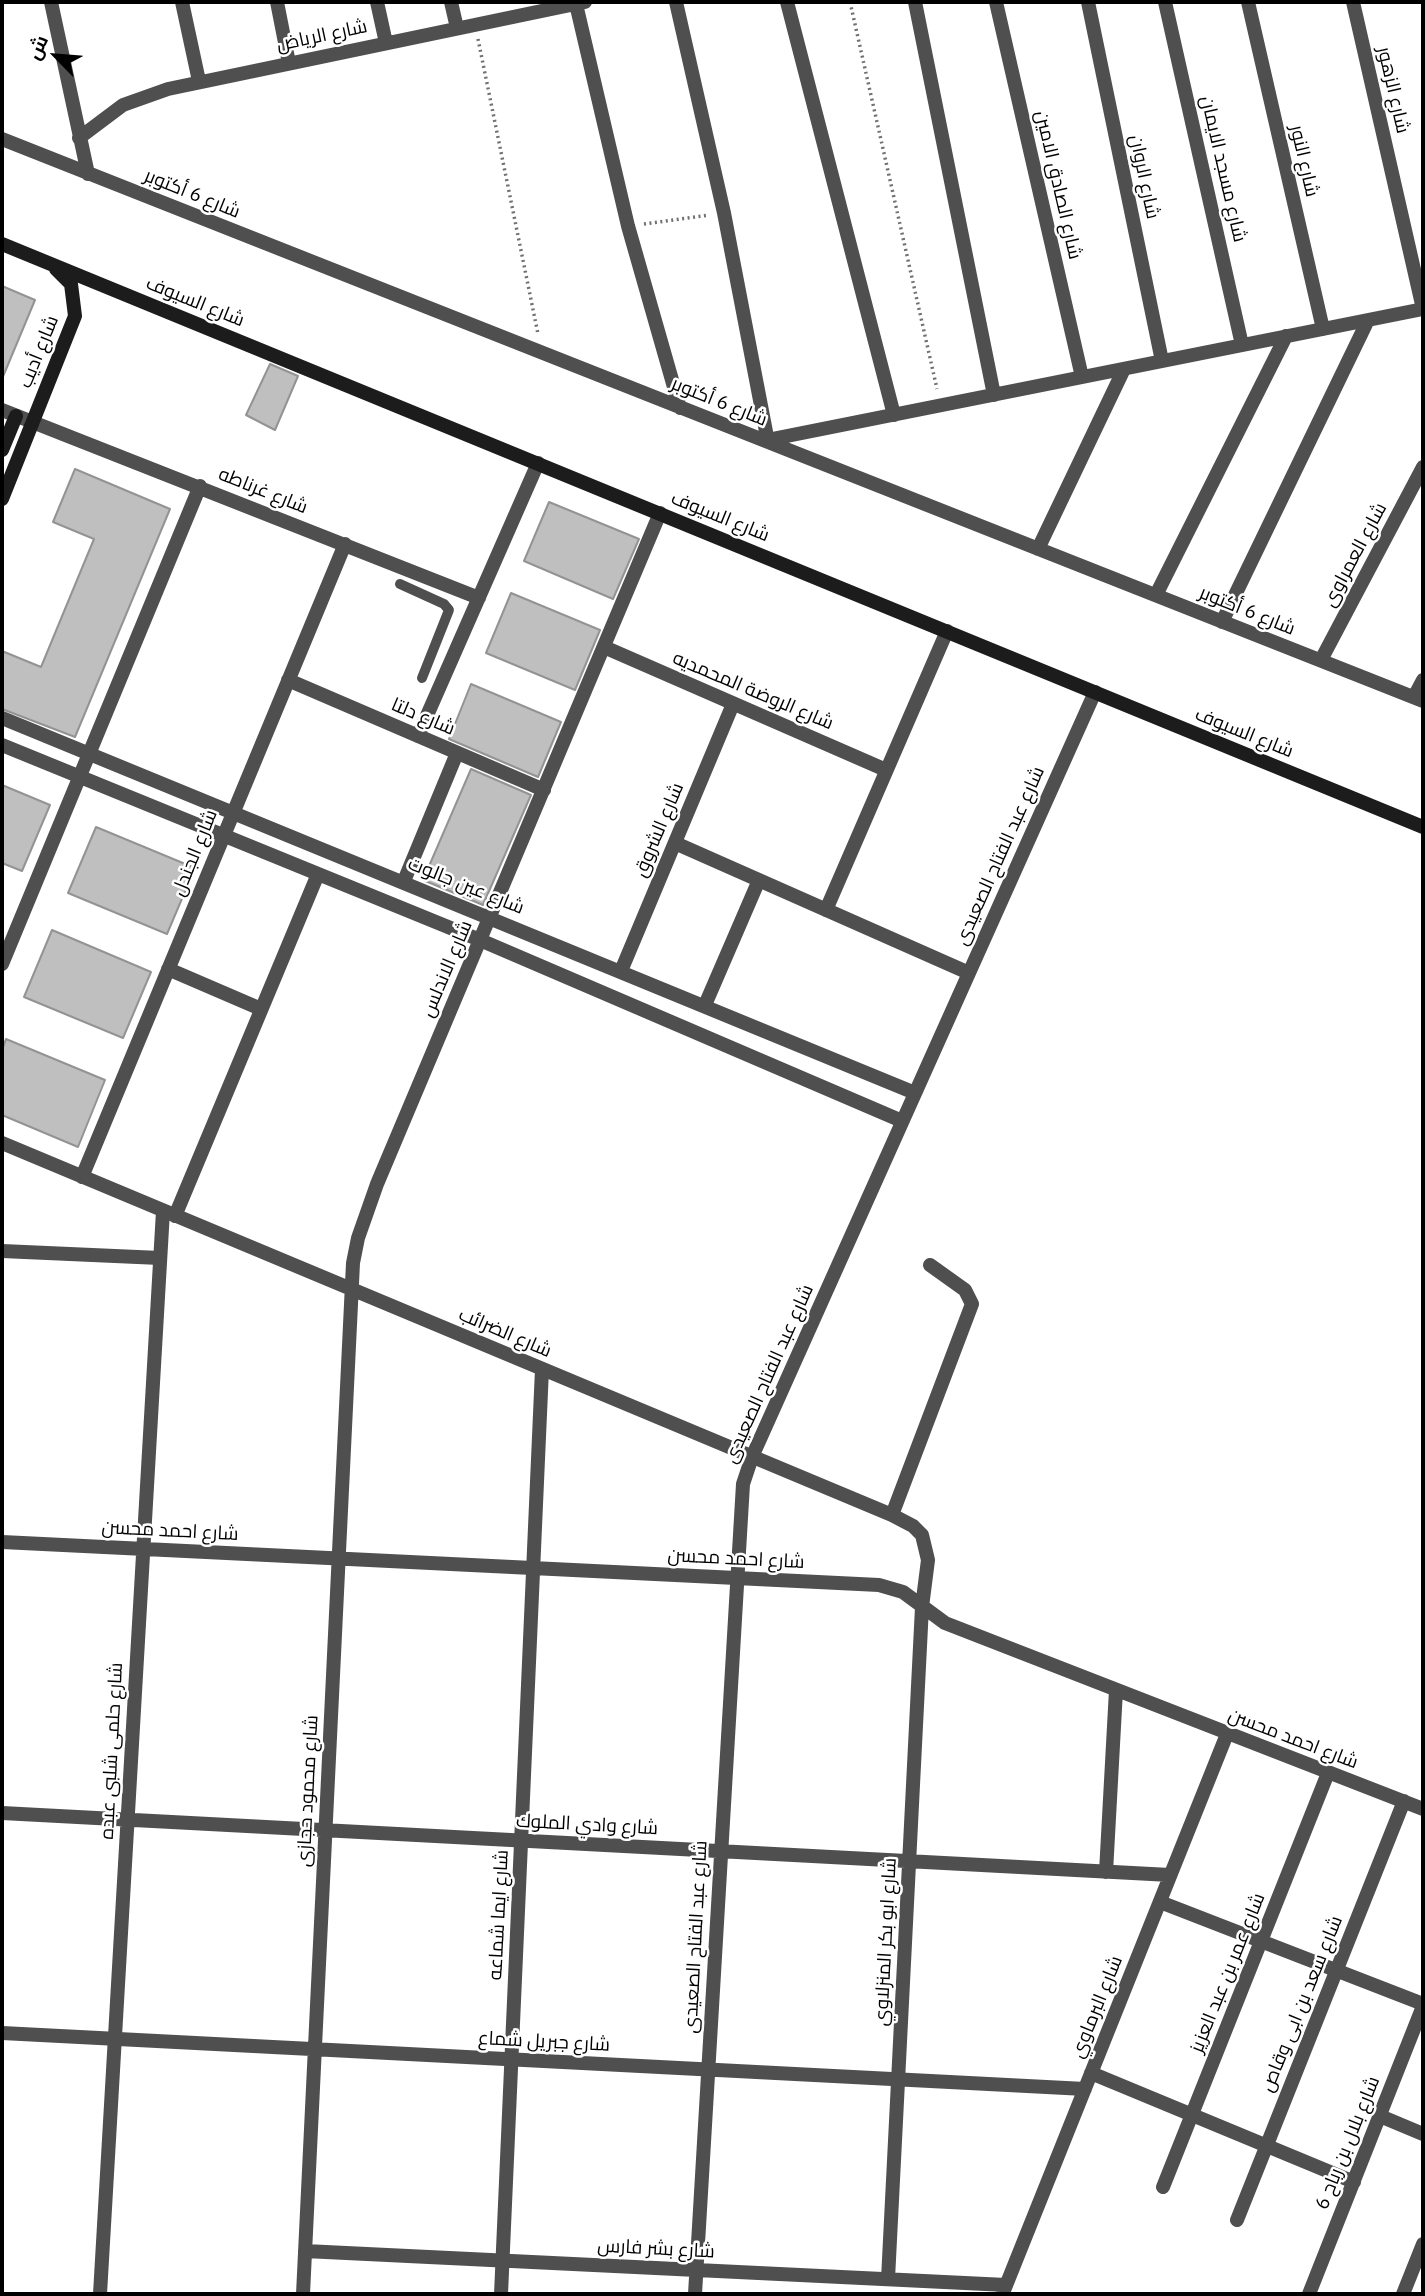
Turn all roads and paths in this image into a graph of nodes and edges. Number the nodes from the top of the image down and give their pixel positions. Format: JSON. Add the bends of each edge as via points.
{"nodes":[{"id":1,"x":51,"y":2,"type":"edge"},
{"id":2,"x":182,"y":2,"type":"edge"},
{"id":3,"x":277,"y":2,"type":"edge"},
{"id":4,"x":377,"y":2,"type":"edge"},
{"id":5,"x":451,"y":2,"type":"edge"},
{"id":6,"x":676,"y":2,"type":"edge"},
{"id":7,"x":786,"y":2,"type":"edge"},
{"id":8,"x":850,"y":2,"type":"edge"},
{"id":9,"x":915,"y":2,"type":"edge"},
{"id":10,"x":996,"y":2,"type":"edge"},
{"id":11,"x":1088,"y":2,"type":"edge"},
{"id":12,"x":1166,"y":2,"type":"edge"},
{"id":13,"x":1248,"y":2,"type":"edge"},
{"id":14,"x":1353,"y":2,"type":"edge"},
{"id":15,"x":581,"y":3,"type":"edge"},
{"id":16,"x":543,"y":6,"type":"edge"},
{"id":17,"x":475,"y":24,"type":"junction"},
{"id":18,"x":457,"y":28,"type":"junction"},
{"id":19,"x":386,"y":43,"type":"junction"},
{"id":20,"x":289,"y":63,"type":"junction"},
{"id":21,"x":199,"y":81,"type":"junction"},
{"id":22,"x":79,"y":138,"type":"junction"},
{"id":23,"x":2,"y":139,"type":"edge"},
{"id":24,"x":88,"y":174,"type":"junction"},
{"id":25,"x":724,"y":214,"type":"junction"},
{"id":26,"x":628,"y":226,"type":"junction"},
{"id":27,"x":2,"y":244,"type":"edge"},
{"id":28,"x":48,"y":263,"type":"junction"},
{"id":29,"x":1423,"y":309,"type":"edge"},
{"id":30,"x":1368,"y":320,"type":"junction"},
{"id":31,"x":1323,"y":329,"type":"junction"},
{"id":32,"x":1286,"y":336,"type":"junction"},
{"id":33,"x":1242,"y":345,"type":"junction"},
{"id":34,"x":542,"y":353,"type":"junction"},
{"id":35,"x":1162,"y":361,"type":"junction"},
{"id":36,"x":1124,"y":369,"type":"junction"},
{"id":37,"x":1082,"y":377,"type":"junction"},
{"id":38,"x":994,"y":395,"type":"junction"},
{"id":39,"x":941,"y":405,"type":"junction"},
{"id":40,"x":680,"y":408,"type":"junction"},
{"id":41,"x":2,"y":410,"type":"edge"},
{"id":42,"x":894,"y":415,"type":"junction"},
{"id":43,"x":16,"y":416,"type":"junction"},
{"id":44,"x":32,"y":423,"type":"junction"},
{"id":45,"x":767,"y":441,"type":"junction"},
{"id":46,"x":2,"y":450,"type":"edge"},
{"id":47,"x":538,"y":463,"type":"junction"},
{"id":48,"x":1423,"y":467,"type":"edge"},
{"id":49,"x":201,"y":486,"type":"junction"},
{"id":50,"x":2,"y":499,"type":"edge"},
{"id":51,"x":660,"y":513,"type":"junction"},
{"id":52,"x":345,"y":544,"type":"junction"},
{"id":53,"x":1038,"y":549,"type":"junction"},
{"id":54,"x":400,"y":584,"type":"dead end"},
{"id":55,"x":1156,"y":595,"type":"junction"},
{"id":56,"x":479,"y":598,"type":"junction"},
{"id":57,"x":1222,"y":622,"type":"junction"},
{"id":58,"x":947,"y":631,"type":"junction"},
{"id":59,"x":604,"y":648,"type":"junction"},
{"id":60,"x":1321,"y":660,"type":"junction"},
{"id":61,"x":429,"y":663,"type":"junction"},
{"id":62,"x":447,"y":671,"type":"junction"},
{"id":63,"x":422,"y":678,"type":"dead end"},
{"id":64,"x":288,"y":680,"type":"junction"},
{"id":65,"x":1423,"y":680,"type":"edge"},
{"id":66,"x":1095,"y":692,"type":"junction"},
{"id":67,"x":1418,"y":699,"type":"edge"},
{"id":68,"x":733,"y":704,"type":"junction"},
{"id":69,"x":2,"y":718,"type":"edge"},
{"id":70,"x":418,"y":736,"type":"junction"},
{"id":71,"x":2,"y":745,"type":"edge"},
{"id":72,"x":457,"y":753,"type":"junction"},
{"id":73,"x":89,"y":754,"type":"junction"},
{"id":74,"x":886,"y":770,"type":"junction"},
{"id":75,"x":80,"y":776,"type":"junction"},
{"id":76,"x":544,"y":790,"type":"junction"},
{"id":77,"x":233,"y":813,"type":"junction"},
{"id":78,"x":1423,"y":827,"type":"edge"},
{"id":79,"x":224,"y":835,"type":"junction"},
{"id":80,"x":675,"y":843,"type":"junction"},
{"id":81,"x":317,"y":873,"type":"junction"},
{"id":82,"x":759,"y":880,"type":"junction"},
{"id":83,"x":404,"y":881,"type":"junction"},
{"id":84,"x":825,"y":910,"type":"junction"},
{"id":85,"x":490,"y":916,"type":"junction"},
{"id":86,"x":480,"y":940,"type":"junction"},
{"id":87,"x":2,"y":964,"type":"edge"},
{"id":88,"x":168,"y":969,"type":"junction"},
{"id":89,"x":621,"y":971,"type":"junction"},
{"id":90,"x":969,"y":973,"type":"junction"},
{"id":91,"x":705,"y":1005,"type":"junction"},
{"id":92,"x":261,"y":1009,"type":"junction"},
{"id":93,"x":915,"y":1093,"type":"junction"},
{"id":94,"x":902,"y":1121,"type":"junction"},
{"id":95,"x":2,"y":1143,"type":"edge"},
{"id":96,"x":82,"y":1177,"type":"junction"},
{"id":97,"x":169,"y":1213,"type":"junction"},
{"id":98,"x":2,"y":1251,"type":"edge"},
{"id":99,"x":160,"y":1258,"type":"junction"},
{"id":100,"x":930,"y":1265,"type":"dead end"},
{"id":101,"x":352,"y":1290,"type":"junction"},
{"id":102,"x":542,"y":1369,"type":"junction"},
{"id":103,"x":752,"y":1457,"type":"junction"},
{"id":104,"x":892,"y":1515,"type":"junction"},
{"id":105,"x":2,"y":1542,"type":"edge"},
{"id":106,"x":143,"y":1549,"type":"junction"},
{"id":107,"x":339,"y":1559,"type":"junction"},
{"id":108,"x":534,"y":1568,"type":"junction"},
{"id":109,"x":737,"y":1578,"type":"junction"},
{"id":110,"x":922,"y":1607,"type":"junction"},
{"id":111,"x":1116,"y":1690,"type":"junction"},
{"id":112,"x":1227,"y":1734,"type":"junction"},
{"id":113,"x":1328,"y":1773,"type":"junction"},
{"id":114,"x":1404,"y":1801,"type":"junction"},
{"id":115,"x":1423,"y":1809,"type":"edge"},
{"id":116,"x":2,"y":1813,"type":"edge"},
{"id":117,"x":127,"y":1820,"type":"junction"},
{"id":118,"x":325,"y":1830,"type":"junction"},
{"id":119,"x":522,"y":1841,"type":"junction"},
{"id":120,"x":721,"y":1851,"type":"junction"},
{"id":121,"x":909,"y":1861,"type":"junction"},
{"id":122,"x":1106,"y":1872,"type":"junction"},
{"id":123,"x":1170,"y":1875,"type":"junction"},
{"id":124,"x":1160,"y":1902,"type":"junction"},
{"id":125,"x":1261,"y":1941,"type":"junction"},
{"id":126,"x":1336,"y":1970,"type":"junction"},
{"id":127,"x":1423,"y":2005,"type":"edge"},
{"id":128,"x":2,"y":2034,"type":"edge"},
{"id":129,"x":115,"y":2039,"type":"junction"},
{"id":130,"x":314,"y":2049,"type":"junction"},
{"id":131,"x":512,"y":2060,"type":"junction"},
{"id":132,"x":708,"y":2070,"type":"junction"},
{"id":133,"x":1091,"y":2073,"type":"junction"},
{"id":134,"x":898,"y":2080,"type":"junction"},
{"id":135,"x":1085,"y":2089,"type":"junction"},
{"id":136,"x":1192,"y":2115,"type":"junction"},
{"id":137,"x":1380,"y":2116,"type":"junction"},
{"id":138,"x":1423,"y":2134,"type":"edge"},
{"id":139,"x":1266,"y":2145,"type":"junction"},
{"id":140,"x":1354,"y":2182,"type":"junction"},
{"id":141,"x":1163,"y":2187,"type":"dead end"},
{"id":142,"x":1237,"y":2220,"type":"dead end"},
{"id":143,"x":1423,"y":2244,"type":"edge"},
{"id":144,"x":305,"y":2251,"type":"junction"},
{"id":145,"x":503,"y":2261,"type":"junction"},
{"id":146,"x":696,"y":2270,"type":"junction"},
{"id":147,"x":888,"y":2279,"type":"junction"},
{"id":148,"x":1004,"y":2290,"type":"edge"},
{"id":149,"x":100,"y":2294,"type":"edge"},
{"id":150,"x":303,"y":2294,"type":"edge"},
{"id":151,"x":501,"y":2294,"type":"edge"},
{"id":152,"x":695,"y":2294,"type":"edge"},
{"id":153,"x":1309,"y":2294,"type":"edge"},
{"id":154,"x":1403,"y":2294,"type":"edge"}],
"edges":[{"from":1,"to":22,"type":"street"},
{"from":2,"to":21,"type":"street"},
{"from":3,"to":20,"type":"street"},
{"from":4,"to":19,"type":"street"},
{"from":5,"to":18,"type":"street"},
{"from":6,"to":25,"type":"street"},
{"from":7,"to":42,"type":"street"},
{"from":8,"to":39,"type":"path"},
{"from":9,"to":38,"type":"street"},
{"from":10,"to":37,"type":"street","name":"شارع الصادق الامين"},
{"from":11,"to":35,"type":"street","name":"شارع الروان"},
{"from":12,"to":33,"type":"street","name":"شارع مسجد الايمان"},
{"from":13,"to":31,"type":"street","name":"شارع النور"},
{"from":14,"to":29,"type":"street","name":"شارع الزهور"},
{"from":15,"to":16,"type":"street","name":"شارع الرياض"},
{"from":15,"to":26,"type":"street"},
{"from":16,"to":17,"type":"street","name":"شارع الرياض"},
{"from":17,"to":18,"type":"street","name":"شارع الرياض"},
{"from":17,"to":34,"type":"path"},
{"from":18,"to":19,"type":"street","name":"شارع الرياض"},
{"from":19,"to":20,"type":"street","name":"شارع الرياض"},
{"from":20,"to":21,"type":"street","name":"شارع الرياض"},
{"from":21,"to":22,"type":"street","name":"شارع الرياض","via":[[123,106]]},
{"from":22,"to":24,"type":"street"},
{"from":23,"to":24,"type":"street","name":"شارع 6 أكتوبر"},
{"from":24,"to":34,"type":"street","name":"شارع 6 أكتوبر"},
{"from":25,"to":26,"type":"path"},
{"from":25,"to":45,"type":"street"},
{"from":26,"to":40,"type":"street"},
{"from":27,"to":28,"type":"main road","name":"شارع السيوف"},
{"from":28,"to":44,"type":"main road","name":"شارع أديب","via":[[71,284],[75,316]]},
{"from":28,"to":47,"type":"main road","name":"شارع السيوف"},
{"from":29,"to":30,"type":"street"},
{"from":30,"to":31,"type":"street"},
{"from":30,"to":57,"type":"street"},
{"from":31,"to":32,"type":"street"},
{"from":32,"to":33,"type":"street"},
{"from":32,"to":55,"type":"street"},
{"from":33,"to":35,"type":"street"},
{"from":34,"to":40,"type":"street","name":"شارع 6 أكتوبر"},
{"from":35,"to":36,"type":"street"},
{"from":36,"to":37,"type":"street"},
{"from":36,"to":53,"type":"street"},
{"from":37,"to":38,"type":"street"},
{"from":38,"to":39,"type":"street"},
{"from":39,"to":42,"type":"street"},
{"from":40,"to":45,"type":"street","name":"شارع 6 أكتوبر"},
{"from":41,"to":43,"type":"street","name":"شارع غرناطه"},
{"from":42,"to":45,"type":"street"},
{"from":43,"to":44,"type":"street","name":"شارع غرناطه"},
{"from":43,"to":46,"type":"main road"},
{"from":44,"to":49,"type":"street","name":"شارع غرناطه"},
{"from":44,"to":50,"type":"main road","name":"شارع أديب"},
{"from":45,"to":53,"type":"street","name":"شارع 6 أكتوبر"},
{"from":47,"to":51,"type":"main road","name":"شارع السيوف"},
{"from":47,"to":56,"type":"street"},
{"from":48,"to":60,"type":"street","name":"شارع العمراوى"},
{"from":49,"to":52,"type":"street","name":"شارع غرناطه"},
{"from":49,"to":73,"type":"street"},
{"from":51,"to":58,"type":"main road","name":"شارع السيوف"},
{"from":51,"to":59,"type":"street","name":"شارع الاندلس"},
{"from":52,"to":56,"type":"street","name":"شارع غرناطه"},
{"from":52,"to":64,"type":"street","name":"شارع الجندل"},
{"from":53,"to":55,"type":"street","name":"شارع 6 أكتوبر"},
{"from":54,"to":61,"type":"lane","via":[[449,610]]},
{"from":55,"to":57,"type":"street","name":"شارع 6 أكتوبر"},
{"from":56,"to":62,"type":"street"},
{"from":57,"to":60,"type":"street","name":"شارع 6 أكتوبر"},
{"from":58,"to":66,"type":"main road","name":"شارع السيوف"},
{"from":58,"to":74,"type":"street"},
{"from":59,"to":68,"type":"street","name":"شارع الروضة المحمديه"},
{"from":59,"to":76,"type":"street","name":"شارع الاندلس"},
{"from":60,"to":67,"type":"street","name":"شارع 6 أكتوبر"},
{"from":61,"to":62,"type":"lane"},
{"from":61,"to":63,"type":"lane"},
{"from":62,"to":70,"type":"street"},
{"from":64,"to":70,"type":"street","name":"شارع دلتا"},
{"from":64,"to":77,"type":"street","name":"شارع الجندل"},
{"from":65,"to":67,"type":"street"},
{"from":66,"to":78,"type":"main road","name":"شارع السيوف"},
{"from":66,"to":90,"type":"street","name":"شارع عبد الفتاح الصعيدى"},
{"from":68,"to":74,"type":"street","name":"شارع الروضة المحمديه"},
{"from":68,"to":80,"type":"street","name":"شارع الشروق"},
{"from":69,"to":73,"type":"street","name":"شارع عين جالوت"},
{"from":70,"to":72,"type":"street","name":"شارع دلتا"},
{"from":71,"to":75,"type":"street"},
{"from":72,"to":76,"type":"street","name":"شارع دلتا"},
{"from":72,"to":83,"type":"street"},
{"from":73,"to":75,"type":"street"},
{"from":73,"to":77,"type":"street","name":"شارع عين جالوت"},
{"from":74,"to":84,"type":"street"},
{"from":75,"to":79,"type":"street"},
{"from":75,"to":87,"type":"street"},
{"from":76,"to":85,"type":"street","name":"شارع الاندلس"},
{"from":77,"to":79,"type":"street","name":"شارع الجندل"},
{"from":77,"to":83,"type":"street","name":"شارع عين جالوت"},
{"from":79,"to":81,"type":"street"},
{"from":79,"to":88,"type":"street","name":"شارع الجندل"},
{"from":80,"to":82,"type":"street"},
{"from":80,"to":89,"type":"street","name":"شارع الشروق"},
{"from":81,"to":86,"type":"street"},
{"from":81,"to":92,"type":"street","name":"شارع حلمى شلبى عبده"},
{"from":82,"to":84,"type":"street"},
{"from":82,"to":91,"type":"street"},
{"from":83,"to":85,"type":"street","name":"شارع عين جالوت"},
{"from":84,"to":90,"type":"street"},
{"from":85,"to":86,"type":"street","name":"شارع الاندلس"},
{"from":85,"to":89,"type":"street","name":"شارع عين جالوت"},
{"from":86,"to":94,"type":"street"},
{"from":86,"to":101,"type":"street","name":"شارع الاندلس","via":[[365,1216]]},
{"from":88,"to":92,"type":"street"},
{"from":88,"to":96,"type":"street","name":"شارع الجندل"},
{"from":89,"to":91,"type":"street","name":"شارع عين جالوت"},
{"from":90,"to":93,"type":"street","name":"شارع عبد الفتاح الصعيدى"},
{"from":91,"to":93,"type":"street","name":"شارع عين جالوت"},
{"from":92,"to":97,"type":"street","name":"شارع حلمى شلبى عبده"},
{"from":93,"to":94,"type":"street","name":"شارع عبد الفتاح الصعيدى"},
{"from":94,"to":103,"type":"street","name":"شارع عبد الفتاح الصعيدى"},
{"from":95,"to":96,"type":"street","name":"شارع الضرائب"},
{"from":96,"to":97,"type":"street","name":"شارع الضرائب"},
{"from":97,"to":99,"type":"street","name":"شارع حلمى شلبى عبده"},
{"from":97,"to":101,"type":"street","name":"شارع الضرائب"},
{"from":98,"to":99,"type":"street"},
{"from":99,"to":106,"type":"street","name":"شارع حلمى شلبى عبده"},
{"from":100,"to":104,"type":"street","via":[[965,1290],[972,1304]]},
{"from":101,"to":102,"type":"street","name":"شارع الضرائب"},
{"from":101,"to":107,"type":"street","name":"شارع محمود حجازى"},
{"from":102,"to":103,"type":"street","name":"شارع الضرائب"},
{"from":102,"to":108,"type":"street","name":"شارع ايما شماعه"},
{"from":103,"to":104,"type":"street","name":"شارع الضرائب"},
{"from":103,"to":109,"type":"street","name":"شارع عبد الفتاح الصعيدى","via":[[743,1484]]},
{"from":104,"to":110,"type":"street","name":"شارع الضرائب","via":[[913,1526],[927,1547]]},
{"from":105,"to":106,"type":"street","name":"شارع احمد محسن"},
{"from":106,"to":107,"type":"street","name":"شارع احمد محسن"},
{"from":106,"to":117,"type":"street","name":"شارع حلمى شلبى عبده"},
{"from":107,"to":108,"type":"street","name":"شارع احمد محسن"},
{"from":107,"to":118,"type":"street","name":"شارع محمود حجازى"},
{"from":108,"to":109,"type":"street","name":"شارع احمد محسن"},
{"from":108,"to":119,"type":"street","name":"شارع ايما شماعه"},
{"from":109,"to":110,"type":"street","name":"شارع احمد محسن","via":[[880,1585],[903,1592]]},
{"from":109,"to":120,"type":"street","name":"شارع عبد الفتاح الصعيدى"},
{"from":110,"to":111,"type":"street","name":"شارع احمد محسن","via":[[945,1623]]},
{"from":110,"to":121,"type":"street","name":"شارع ابو بكر المنزلاوي"},
{"from":111,"to":112,"type":"street","name":"شارع احمد محسن"},
{"from":111,"to":122,"type":"street"},
{"from":112,"to":113,"type":"street","name":"شارع احمد محسن"},
{"from":112,"to":123,"type":"street","name":"شارع البرماوي"},
{"from":113,"to":114,"type":"street","name":"شارع احمد محسن"},
{"from":113,"to":125,"type":"street","name":"شارع عمر بن عبد العزيز"},
{"from":114,"to":115,"type":"street","name":"شارع احمد محسن"},
{"from":114,"to":126,"type":"street","name":"شارع سعد بن ابى وقاص"},
{"from":116,"to":117,"type":"street","name":"شارع وادي الملوك"},
{"from":117,"to":118,"type":"street","name":"شارع وادي الملوك"},
{"from":117,"to":129,"type":"street","name":"شارع حلمى شلبى عبده"},
{"from":118,"to":119,"type":"street","name":"شارع وادي الملوك"},
{"from":118,"to":130,"type":"street","name":"شارع محمود حجازى"},
{"from":119,"to":120,"type":"street","name":"شارع وادي الملوك"},
{"from":119,"to":131,"type":"street","name":"شارع ايما شماعه"},
{"from":120,"to":121,"type":"street","name":"شارع وادي الملوك"},
{"from":120,"to":132,"type":"street","name":"شارع عبد الفتاح الصعيدى"},
{"from":121,"to":122,"type":"street","name":"شارع وادي الملوك"},
{"from":121,"to":134,"type":"street","name":"شارع ابو بكر المنزلاوي"},
{"from":122,"to":123,"type":"street","name":"شارع وادي الملوك"},
{"from":123,"to":124,"type":"street","name":"شارع البرماوي"},
{"from":124,"to":125,"type":"street"},
{"from":124,"to":133,"type":"street","name":"شارع البرماوي"},
{"from":125,"to":126,"type":"street"},
{"from":125,"to":136,"type":"street","name":"شارع عمر بن عبد العزيز"},
{"from":126,"to":127,"type":"street"},
{"from":126,"to":139,"type":"street","name":"شارع سعد بن ابى وقاص"},
{"from":127,"to":137,"type":"street","name":"شارع بلال بن رباح 6"},
{"from":128,"to":129,"type":"street","name":"شارع جبريل شماع"},
{"from":129,"to":130,"type":"street","name":"شارع جبريل شماع"},
{"from":129,"to":149,"type":"street","name":"شارع حلمى شلبى عبده"},
{"from":130,"to":131,"type":"street","name":"شارع جبريل شماع"},
{"from":130,"to":144,"type":"street","name":"شارع محمود حجازى"},
{"from":131,"to":132,"type":"street","name":"شارع جبريل شماع"},
{"from":131,"to":145,"type":"street","name":"شارع ايما شماعه"},
{"from":132,"to":134,"type":"street","name":"شارع جبريل شماع"},
{"from":132,"to":146,"type":"street","name":"شارع عبد الفتاح الصعيدى"},
{"from":133,"to":135,"type":"street","name":"شارع البرماوي"},
{"from":133,"to":136,"type":"street"},
{"from":134,"to":135,"type":"street","name":"شارع جبريل شماع"},
{"from":134,"to":147,"type":"street","name":"شارع ابو بكر المنزلاوي"},
{"from":135,"to":148,"type":"street","name":"شارع البرماوي"},
{"from":136,"to":139,"type":"street"},
{"from":136,"to":141,"type":"street","name":"شارع عمر بن عبد العزيز"},
{"from":137,"to":138,"type":"street"},
{"from":137,"to":140,"type":"street","name":"شارع بلال بن رباح 6"},
{"from":139,"to":140,"type":"street"},
{"from":139,"to":142,"type":"street","name":"شارع سعد بن ابى وقاص"},
{"from":140,"to":153,"type":"street","name":"شارع بلال بن رباح 6"},
{"from":143,"to":154,"type":"street"},
{"from":144,"to":145,"type":"street","name":"شارع بشر فارس"},
{"from":144,"to":150,"type":"street","name":"شارع محمود حجازى"},
{"from":145,"to":146,"type":"street","name":"شارع بشر فارس"},
{"from":145,"to":151,"type":"street","name":"شارع ايما شماعه"},
{"from":146,"to":147,"type":"street","name":"شارع بشر فارس"},
{"from":146,"to":152,"type":"street","name":"شارع عبد الفتاح الصعيدى"},
{"from":147,"to":148,"type":"street","name":"شارع بشر فارس"}]}
